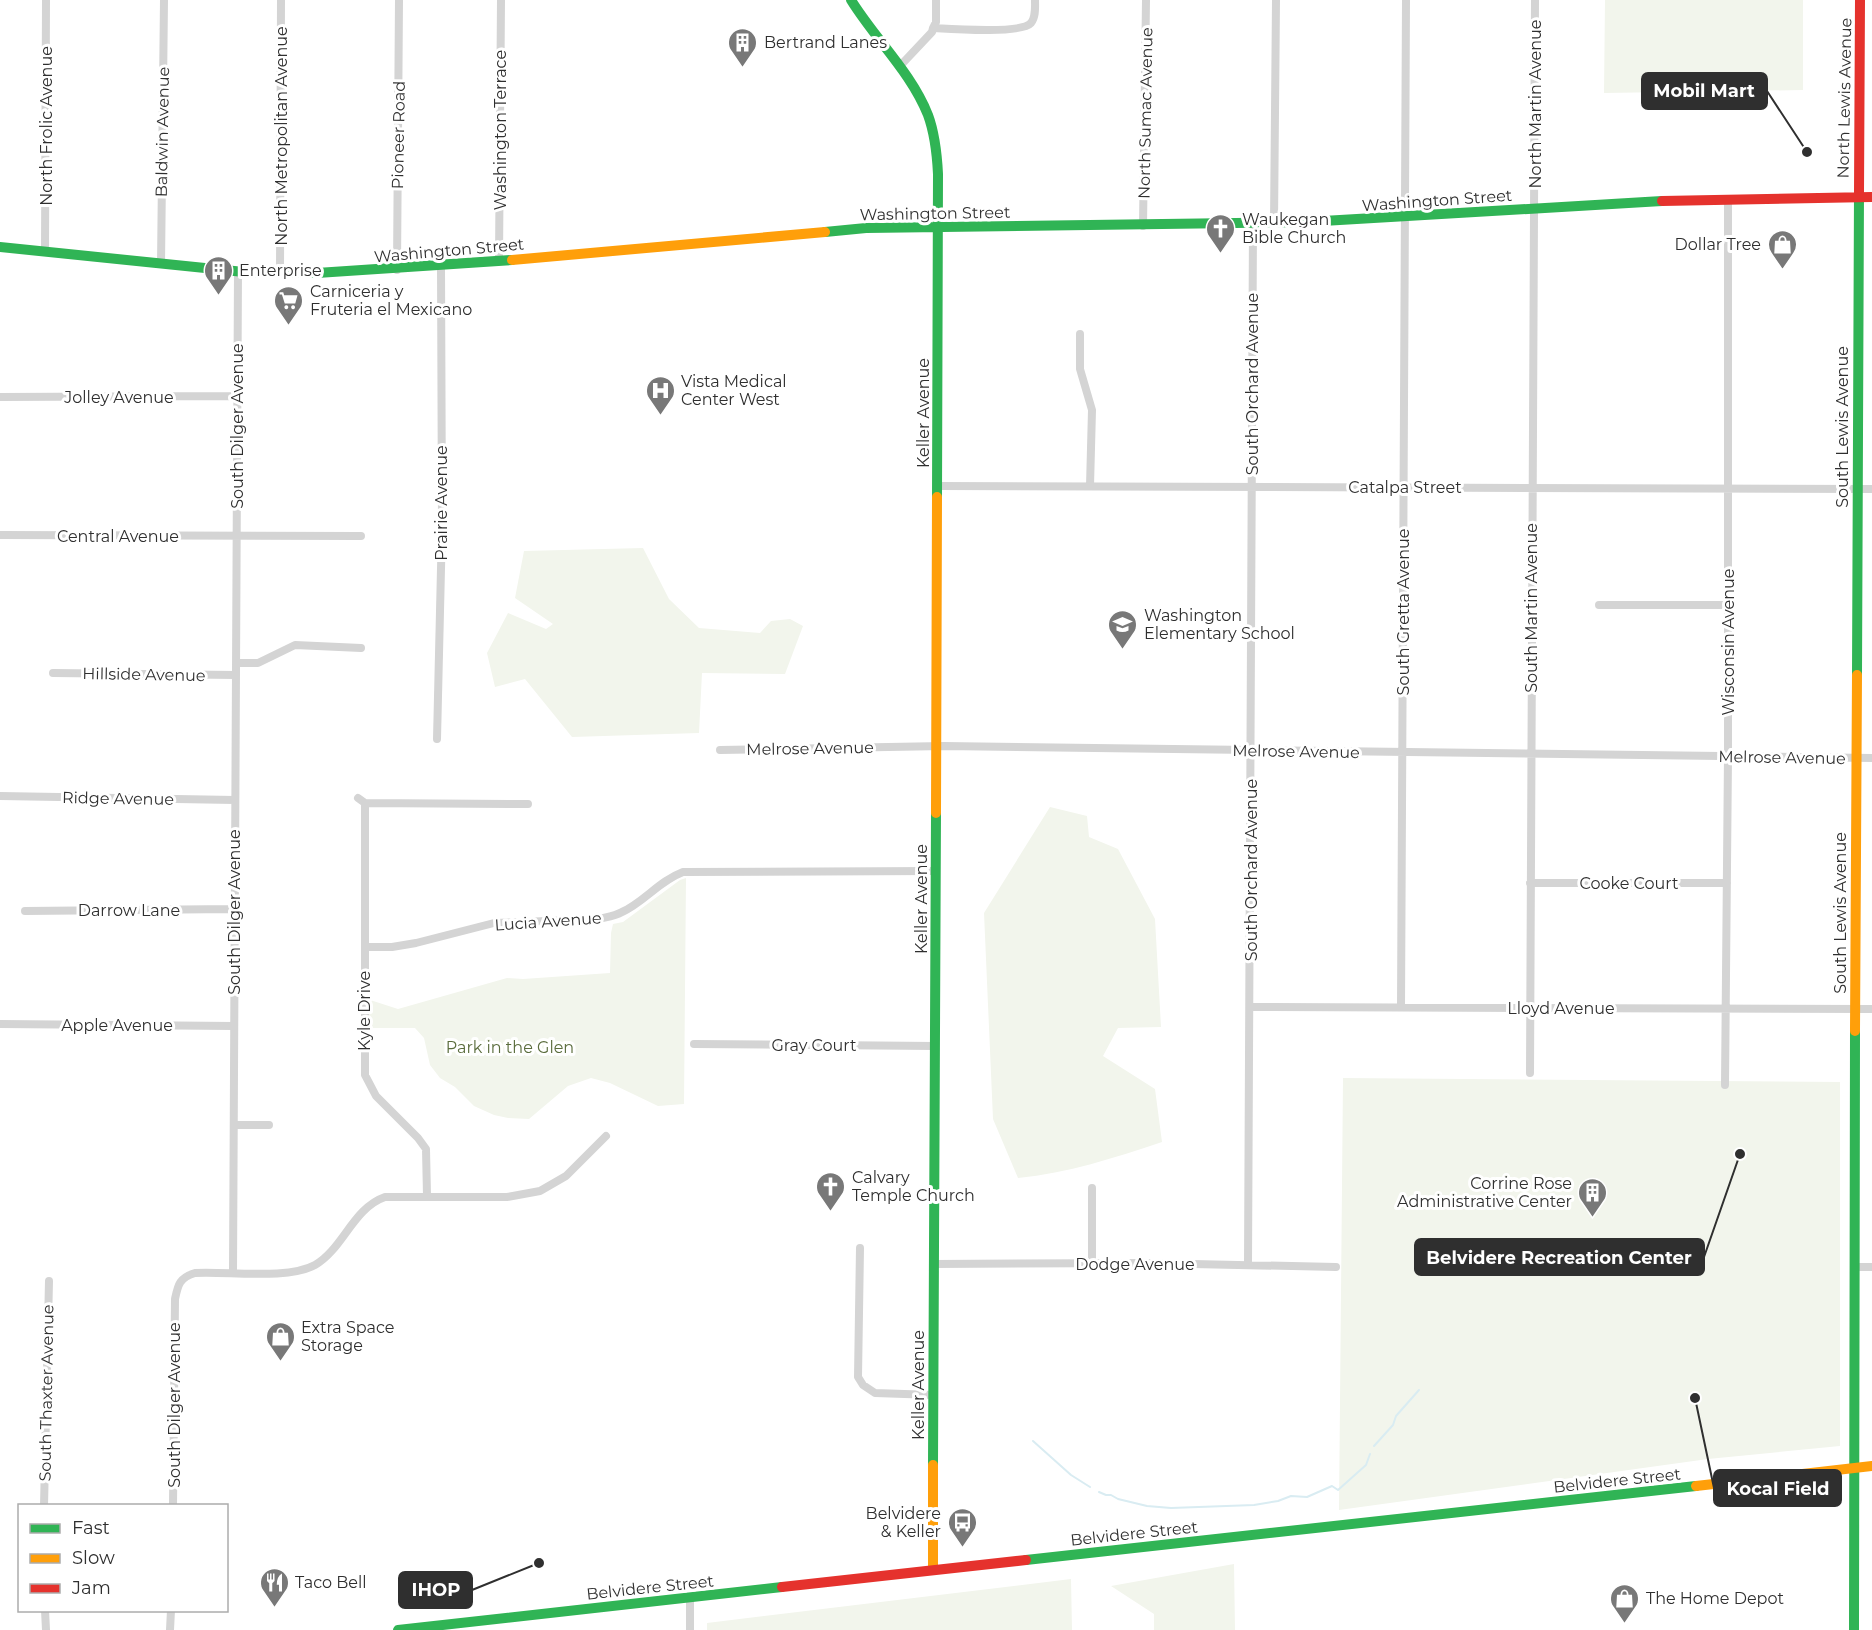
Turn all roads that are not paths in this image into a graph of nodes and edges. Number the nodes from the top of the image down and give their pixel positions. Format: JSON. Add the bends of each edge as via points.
{"nodes":[{"id":1,"x":46,"y":0,"type":"edge"},
{"id":2,"x":164,"y":0,"type":"edge"},
{"id":3,"x":281,"y":0,"type":"edge"},
{"id":4,"x":399,"y":0,"type":"edge"},
{"id":5,"x":501,"y":0,"type":"edge"},
{"id":6,"x":851,"y":0,"type":"edge"},
{"id":7,"x":936,"y":0,"type":"edge"},
{"id":8,"x":1035,"y":0,"type":"edge"},
{"id":9,"x":1146,"y":0,"type":"edge"},
{"id":10,"x":1276,"y":0,"type":"edge"},
{"id":11,"x":1406,"y":0,"type":"edge"},
{"id":12,"x":1535,"y":0,"type":"edge"},
{"id":13,"x":1860,"y":0,"type":"edge"},
{"id":14,"x":933,"y":28,"type":"junction"},
{"id":15,"x":900,"y":66,"type":"junction"},
{"id":16,"x":1872,"y":196,"type":"edge"},
{"id":17,"x":1858,"y":197,"type":"junction"},
{"id":18,"x":1728,"y":200,"type":"junction"},
{"id":19,"x":1533,"y":208,"type":"junction"},
{"id":20,"x":1404,"y":217,"type":"junction"},
{"id":21,"x":1253,"y":223,"type":"junction"},
{"id":22,"x":1274,"y":223,"type":"junction"},
{"id":23,"x":1143,"y":226,"type":"junction"},
{"id":24,"x":938,"y":228,"type":"junction"},
{"id":25,"x":0,"y":247,"type":"edge"},
{"id":26,"x":45,"y":252,"type":"junction"},
{"id":27,"x":499,"y":261,"type":"junction"},
{"id":28,"x":161,"y":264,"type":"junction"},
{"id":29,"x":441,"y":266,"type":"junction"},
{"id":30,"x":397,"y":270,"type":"junction"},
{"id":31,"x":238,"y":271,"type":"junction"},
{"id":32,"x":280,"y":272,"type":"junction"},
{"id":33,"x":1080,"y":334,"type":"dead end"},
{"id":34,"x":237,"y":396,"type":"junction"},
{"id":35,"x":0,"y":397,"type":"edge"},
{"id":36,"x":937,"y":486,"type":"junction"},
{"id":37,"x":1090,"y":486,"type":"junction"},
{"id":38,"x":1251,"y":487,"type":"junction"},
{"id":39,"x":1403,"y":487,"type":"junction"},
{"id":40,"x":1532,"y":488,"type":"junction"},
{"id":41,"x":1728,"y":488,"type":"junction"},
{"id":42,"x":1857,"y":489,"type":"junction"},
{"id":43,"x":1872,"y":489,"type":"edge"},
{"id":44,"x":0,"y":535,"type":"edge"},
{"id":45,"x":236,"y":536,"type":"junction"},
{"id":46,"x":361,"y":536,"type":"dead end"},
{"id":47,"x":1599,"y":605,"type":"dead end"},
{"id":48,"x":1728,"y":605,"type":"junction"},
{"id":49,"x":361,"y":648,"type":"dead end"},
{"id":50,"x":236,"y":663,"type":"junction"},
{"id":51,"x":53,"y":673,"type":"dead end"},
{"id":52,"x":236,"y":675,"type":"junction"},
{"id":53,"x":437,"y":739,"type":"dead end"},
{"id":54,"x":936,"y":746,"type":"junction"},
{"id":55,"x":720,"y":750,"type":"dead end"},
{"id":56,"x":1251,"y":750,"type":"junction"},
{"id":57,"x":1402,"y":752,"type":"junction"},
{"id":58,"x":1531,"y":754,"type":"junction"},
{"id":59,"x":1728,"y":756,"type":"junction"},
{"id":60,"x":1856,"y":758,"type":"junction"},
{"id":61,"x":1872,"y":758,"type":"edge"},
{"id":62,"x":0,"y":796,"type":"edge"},
{"id":63,"x":358,"y":798,"type":"dead end"},
{"id":64,"x":235,"y":800,"type":"junction"},
{"id":65,"x":365,"y":803,"type":"junction"},
{"id":66,"x":528,"y":804,"type":"dead end"},
{"id":67,"x":936,"y":871,"type":"junction"},
{"id":68,"x":1530,"y":883,"type":"junction"},
{"id":69,"x":1727,"y":883,"type":"junction"},
{"id":70,"x":233,"y":909,"type":"junction"},
{"id":71,"x":25,"y":911,"type":"dead end"},
{"id":72,"x":365,"y":947,"type":"junction"},
{"id":73,"x":1251,"y":1007,"type":"junction"},
{"id":74,"x":1401,"y":1007,"type":"junction"},
{"id":75,"x":1530,"y":1008,"type":"junction"},
{"id":76,"x":1727,"y":1009,"type":"junction"},
{"id":77,"x":1855,"y":1009,"type":"junction"},
{"id":78,"x":1872,"y":1009,"type":"edge"},
{"id":79,"x":0,"y":1024,"type":"edge"},
{"id":80,"x":234,"y":1026,"type":"junction"},
{"id":81,"x":694,"y":1044,"type":"dead end"},
{"id":82,"x":935,"y":1046,"type":"junction"},
{"id":83,"x":1530,"y":1073,"type":"dead end"},
{"id":84,"x":1725,"y":1085,"type":"dead end"},
{"id":85,"x":234,"y":1125,"type":"junction"},
{"id":86,"x":269,"y":1125,"type":"dead end"},
{"id":87,"x":606,"y":1136,"type":"dead end"},
{"id":88,"x":1092,"y":1188,"type":"dead end"},
{"id":89,"x":427,"y":1196,"type":"junction"},
{"id":90,"x":860,"y":1248,"type":"dead end"},
{"id":91,"x":1092,"y":1263,"type":"junction"},
{"id":92,"x":934,"y":1264,"type":"junction"},
{"id":93,"x":1248,"y":1265,"type":"junction"},
{"id":94,"x":1336,"y":1267,"type":"dead end"},
{"id":95,"x":1855,"y":1267,"type":"junction"},
{"id":96,"x":1872,"y":1267,"type":"edge"},
{"id":97,"x":232,"y":1272,"type":"junction"},
{"id":98,"x":49,"y":1281,"type":"dead end"},
{"id":99,"x":934,"y":1395,"type":"junction"},
{"id":100,"x":1872,"y":1466,"type":"edge"},
{"id":101,"x":1855,"y":1468,"type":"junction"},
{"id":102,"x":44,"y":1504,"type":"edge"},
{"id":103,"x":173,"y":1504,"type":"edge"},
{"id":104,"x":933,"y":1570,"type":"junction"},
{"id":105,"x":690,"y":1597,"type":"junction"},
{"id":106,"x":45,"y":1612,"type":"edge"},
{"id":107,"x":171,"y":1612,"type":"edge"},
{"id":108,"x":46,"y":1630,"type":"edge"},
{"id":109,"x":170,"y":1630,"type":"edge"},
{"id":110,"x":398,"y":1630,"type":"edge"},
{"id":111,"x":690,"y":1630,"type":"edge"},
{"id":112,"x":1854,"y":1630,"type":"edge"}],
"edges":[{"from":1,"to":26,"type":"street","name":"North Frolic Avenue"},
{"from":2,"to":28,"type":"street","name":"Baldwin Avenue"},
{"from":3,"to":32,"type":"street","name":"North Metropolitan Avenue"},
{"from":4,"to":30,"type":"street","name":"Pioneer Road"},
{"from":5,"to":27,"type":"street","name":"Washington Terrace"},
{"from":6,"to":15,"type":"main road","name":"Keller Avenue"},
{"from":7,"to":14,"type":"street"},
{"from":8,"to":14,"type":"street","via":[[1035,15],[1024,27]]},
{"from":9,"to":23,"type":"street","name":"North Sumac Avenue"},
{"from":10,"to":22,"type":"street"},
{"from":11,"to":20,"type":"street","name":"South Gretta Avenue"},
{"from":12,"to":19,"type":"street","name":"North Martin Avenue"},
{"from":13,"to":17,"type":"main road","name":"North Lewis Avenue"},
{"from":14,"to":15,"type":"street"},
{"from":15,"to":24,"type":"main road","name":"Keller Avenue","via":[[922,102],[930,124],[937,163]]},
{"from":16,"to":17,"type":"main road","name":"Washington Street"},
{"from":17,"to":18,"type":"main road","name":"Washington Street"},
{"from":17,"to":42,"type":"main road","name":"South Lewis Avenue"},
{"from":18,"to":19,"type":"main road","name":"Washington Street"},
{"from":18,"to":41,"type":"street","name":"Wisconsin Avenue"},
{"from":19,"to":20,"type":"main road","name":"Washington Street"},
{"from":19,"to":40,"type":"street","name":"South Martin Avenue"},
{"from":20,"to":22,"type":"main road","name":"Washington Street"},
{"from":20,"to":39,"type":"street","name":"South Gretta Avenue"},
{"from":21,"to":22,"type":"main road","name":"Washington Street"},
{"from":21,"to":23,"type":"main road","name":"Washington Street"},
{"from":21,"to":38,"type":"street","name":"South Orchard Avenue"},
{"from":23,"to":24,"type":"main road","name":"Washington Street"},
{"from":24,"to":27,"type":"main road","name":"Washington Street","via":[[866,228]]},
{"from":24,"to":36,"type":"main road","name":"Keller Avenue"},
{"from":25,"to":26,"type":"main road","name":"Washington Street"},
{"from":26,"to":28,"type":"main road","name":"Washington Street"},
{"from":27,"to":29,"type":"main road","name":"Washington Street"},
{"from":28,"to":31,"type":"main road","name":"Washington Street"},
{"from":29,"to":30,"type":"main road","name":"Washington Street"},
{"from":29,"to":53,"type":"street","name":"Prairie Avenue","via":[[442,526]]},
{"from":30,"to":32,"type":"main road","name":"Washington Street"},
{"from":31,"to":32,"type":"main road","name":"Washington Street"},
{"from":31,"to":34,"type":"street","name":"South Dilger Avenue"},
{"from":33,"to":37,"type":"street","via":[[1080,369],[1092,410]]},
{"from":34,"to":35,"type":"street","name":"Jolley Avenue"},
{"from":34,"to":45,"type":"street","name":"South Dilger Avenue"},
{"from":36,"to":37,"type":"street","name":"Catalpa Street"},
{"from":36,"to":54,"type":"main road","name":"Keller Avenue"},
{"from":37,"to":38,"type":"street","name":"Catalpa Street"},
{"from":38,"to":39,"type":"street","name":"Catalpa Street"},
{"from":38,"to":56,"type":"street","name":"South Orchard Avenue"},
{"from":39,"to":40,"type":"street","name":"Catalpa Street"},
{"from":39,"to":57,"type":"street","name":"South Gretta Avenue"},
{"from":40,"to":41,"type":"street","name":"Catalpa Street"},
{"from":40,"to":58,"type":"street","name":"South Martin Avenue"},
{"from":41,"to":42,"type":"street","name":"Catalpa Street"},
{"from":41,"to":48,"type":"street","name":"Wisconsin Avenue"},
{"from":42,"to":43,"type":"street","name":"Catalpa Street"},
{"from":42,"to":60,"type":"main road","name":"South Lewis Avenue"},
{"from":44,"to":45,"type":"street","name":"Central Avenue"},
{"from":45,"to":46,"type":"street","name":"Central Avenue"},
{"from":45,"to":50,"type":"street","name":"South Dilger Avenue"},
{"from":47,"to":48,"type":"street"},
{"from":48,"to":59,"type":"street","name":"Wisconsin Avenue"},
{"from":49,"to":50,"type":"street","via":[[295,645],[258,663]]},
{"from":50,"to":52,"type":"street","name":"South Dilger Avenue"},
{"from":51,"to":52,"type":"street","name":"Hillside Avenue"},
{"from":52,"to":64,"type":"street","name":"South Dilger Avenue"},
{"from":54,"to":55,"type":"street","name":"Melrose Avenue"},
{"from":54,"to":56,"type":"street","name":"Melrose Avenue"},
{"from":54,"to":67,"type":"main road","name":"Keller Avenue"},
{"from":56,"to":57,"type":"street","name":"Melrose Avenue"},
{"from":56,"to":73,"type":"street","name":"South Orchard Avenue"},
{"from":57,"to":58,"type":"street","name":"Melrose Avenue"},
{"from":57,"to":74,"type":"street","name":"South Gretta Avenue"},
{"from":58,"to":59,"type":"street","name":"Melrose Avenue"},
{"from":58,"to":68,"type":"street","name":"South Martin Avenue"},
{"from":59,"to":60,"type":"street","name":"Melrose Avenue"},
{"from":59,"to":69,"type":"street","name":"Wisconsin Avenue"},
{"from":60,"to":61,"type":"street","name":"Melrose Avenue"},
{"from":60,"to":77,"type":"main road","name":"South Lewis Avenue"},
{"from":62,"to":64,"type":"street","name":"Ridge Avenue"},
{"from":63,"to":65,"type":"street"},
{"from":64,"to":70,"type":"street","name":"South Dilger Avenue"},
{"from":65,"to":66,"type":"street"},
{"from":65,"to":72,"type":"street","name":"Kyle Drive"},
{"from":67,"to":72,"type":"street","name":"Lucia Avenue","via":[[683,872],[613,916],[494,923],[416,943]]},
{"from":67,"to":82,"type":"main road","name":"Keller Avenue"},
{"from":68,"to":69,"type":"street","name":"Cooke Court"},
{"from":68,"to":75,"type":"street","name":"South Martin Avenue"},
{"from":69,"to":76,"type":"street","name":"Wisconsin Avenue"},
{"from":70,"to":71,"type":"street","name":"Darrow Lane"},
{"from":70,"to":80,"type":"street","name":"South Dilger Avenue"},
{"from":72,"to":89,"type":"street","name":"Kyle Drive","via":[[365,1075],[376,1096],[426,1149]]},
{"from":73,"to":74,"type":"street","name":"Lloyd Avenue"},
{"from":73,"to":93,"type":"street","name":"South Orchard Avenue"},
{"from":74,"to":75,"type":"street","name":"Lloyd Avenue"},
{"from":75,"to":76,"type":"street","name":"Lloyd Avenue"},
{"from":75,"to":83,"type":"street","name":"South Martin Avenue"},
{"from":76,"to":77,"type":"street","name":"Lloyd Avenue"},
{"from":76,"to":84,"type":"street","name":"Wisconsin Avenue"},
{"from":77,"to":78,"type":"street","name":"Lloyd Avenue"},
{"from":77,"to":95,"type":"main road","name":"South Lewis Avenue"},
{"from":79,"to":80,"type":"street","name":"Apple Avenue"},
{"from":80,"to":85,"type":"street","name":"South Dilger Avenue"},
{"from":81,"to":82,"type":"street","name":"Gray Court"},
{"from":82,"to":92,"type":"main road","name":"Keller Avenue"},
{"from":85,"to":86,"type":"street"},
{"from":85,"to":97,"type":"street","name":"South Dilger Avenue"},
{"from":87,"to":89,"type":"street","via":[[566,1176],[540,1191],[507,1197]]},
{"from":88,"to":91,"type":"street"},
{"from":89,"to":97,"type":"street","via":[[377,1200],[333,1250],[306,1269]]},
{"from":90,"to":99,"type":"street","via":[[858,1377],[875,1393]]},
{"from":91,"to":92,"type":"street","name":"Dodge Avenue"},
{"from":91,"to":93,"type":"street","name":"Dodge Avenue"},
{"from":92,"to":99,"type":"main road","name":"Keller Avenue"},
{"from":93,"to":94,"type":"street","name":"Dodge Avenue"},
{"from":95,"to":96,"type":"street"},
{"from":95,"to":101,"type":"main road","name":"South Lewis Avenue"},
{"from":97,"to":103,"type":"street","name":"South Dilger Avenue","via":[[185,1276],[177,1289]]},
{"from":98,"to":102,"type":"street","name":"South Thaxter Avenue"},
{"from":99,"to":104,"type":"main road","name":"Keller Avenue"},
{"from":100,"to":101,"type":"main road","name":"Belvidere Street"},
{"from":101,"to":104,"type":"main road","name":"Belvidere Street"},
{"from":101,"to":112,"type":"main road","name":"South Lewis Avenue"},
{"from":104,"to":105,"type":"main road","name":"Belvidere Street"},
{"from":105,"to":110,"type":"main road","name":"Belvidere Street"},
{"from":105,"to":111,"type":"street"},
{"from":106,"to":108,"type":"street"},
{"from":107,"to":109,"type":"street"}]}
